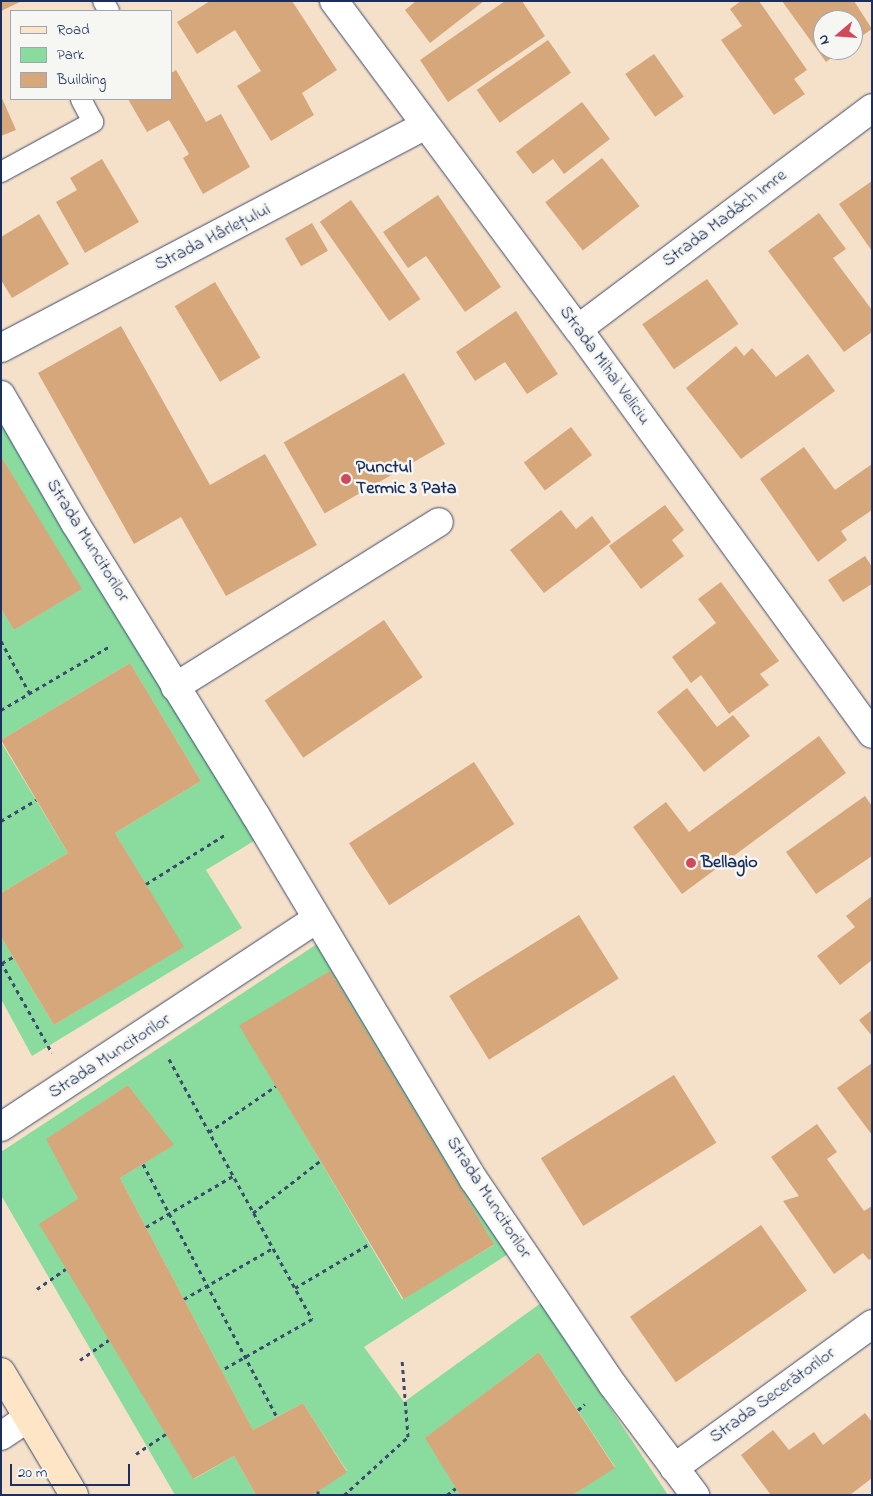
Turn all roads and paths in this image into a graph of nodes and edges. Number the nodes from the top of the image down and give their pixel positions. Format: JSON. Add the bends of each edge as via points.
{"nodes":[{"id":1,"x":334,"y":1,"type":"edge"},
{"id":2,"x":82,"y":100,"type":"edge"},
{"id":3,"x":872,"y":108,"type":"edge"},
{"id":4,"x":424,"y":126,"type":"junction"},
{"id":5,"x":1,"y":172,"type":"edge"},
{"id":6,"x":578,"y":329,"type":"junction"},
{"id":7,"x":1,"y":348,"type":"edge"},
{"id":8,"x":1,"y":395,"type":"edge"},
{"id":9,"x":438,"y":522,"type":"dead end"},
{"id":10,"x":141,"y":628,"type":"junction"},
{"id":11,"x":1,"y":641,"type":"edge"},
{"id":12,"x":176,"y":687,"type":"junction"},
{"id":13,"x":30,"y":694,"type":"junction"},
{"id":14,"x":1,"y":710,"type":"edge"},
{"id":15,"x":872,"y":734,"type":"edge"},
{"id":16,"x":36,"y":800,"type":"dead end"},
{"id":17,"x":256,"y":816,"type":"junction"},
{"id":18,"x":1,"y":821,"type":"edge"},
{"id":19,"x":146,"y":884,"type":"dead end"},
{"id":20,"x":317,"y":919,"type":"junction"},
{"id":21,"x":13,"y":957,"type":"dead end"},
{"id":22,"x":2,"y":963,"type":"edge"},
{"id":23,"x":153,"y":1030,"type":"junction"},
{"id":24,"x":69,"y":1084,"type":"junction"},
{"id":25,"x":276,"y":1086,"type":"dead end"},
{"id":26,"x":3,"y":1126,"type":"edge"},
{"id":27,"x":209,"y":1132,"type":"junction"},
{"id":28,"x":320,"y":1160,"type":"dead end"},
{"id":29,"x":143,"y":1164,"type":"dead end"},
{"id":30,"x":233,"y":1176,"type":"junction"},
{"id":31,"x":253,"y":1212,"type":"junction"},
{"id":32,"x":169,"y":1213,"type":"junction"},
{"id":33,"x":146,"y":1227,"type":"dead end"},
{"id":34,"x":369,"y":1244,"type":"dead end"},
{"id":35,"x":273,"y":1248,"type":"junction"},
{"id":36,"x":66,"y":1269,"type":"dead end"},
{"id":37,"x":207,"y":1286,"type":"junction"},
{"id":38,"x":294,"y":1288,"type":"junction"},
{"id":39,"x":37,"y":1290,"type":"dead end"},
{"id":40,"x":184,"y":1300,"type":"dead end"},
{"id":41,"x":872,"y":1324,"type":"edge"},
{"id":42,"x":109,"y":1340,"type":"dead end"},
{"id":43,"x":246,"y":1357,"type":"junction"},
{"id":44,"x":402,"y":1359,"type":"dead end"},
{"id":45,"x":80,"y":1360,"type":"dead end"},
{"id":46,"x":222,"y":1370,"type":"dead end"},
{"id":47,"x":1,"y":1372,"type":"edge"},
{"id":48,"x":277,"y":1417,"type":"dead end"},
{"id":49,"x":28,"y":1418,"type":"junction"},
{"id":50,"x":166,"y":1434,"type":"dead end"},
{"id":51,"x":1,"y":1436,"type":"edge"},
{"id":52,"x":136,"y":1454,"type":"dead end"},
{"id":53,"x":674,"y":1468,"type":"junction"},
{"id":54,"x":456,"y":1488,"type":"dead end"},
{"id":55,"x":74,"y":1495,"type":"edge"},
{"id":56,"x":344,"y":1495,"type":"edge"},
{"id":57,"x":447,"y":1495,"type":"edge"},
{"id":58,"x":695,"y":1495,"type":"edge"}],
"edges":[{"from":1,"to":4,"type":"street","name":"Strada Mihai Veliciu"},
{"from":2,"to":5,"type":"lane","via":[[93,122]]},
{"from":3,"to":6,"type":"street","name":"Strada Madách Imre"},
{"from":4,"to":6,"type":"street","name":"Strada Mihai Veliciu"},
{"from":4,"to":7,"type":"street","name":"Strada Hârlețului"},
{"from":6,"to":15,"type":"street","name":"Strada Mihai Veliciu"},
{"from":8,"to":10,"type":"street","name":"Strada Muncitorilor","via":[[75,524]]},
{"from":9,"to":12,"type":"street"},
{"from":10,"to":12,"type":"street","name":"Strada Muncitorilor"},
{"from":10,"to":13,"type":"path"},
{"from":11,"to":13,"type":"path"},
{"from":12,"to":17,"type":"street","name":"Strada Muncitorilor"},
{"from":13,"to":14,"type":"path"},
{"from":16,"to":18,"type":"path"},
{"from":17,"to":19,"type":"path"},
{"from":17,"to":20,"type":"street","name":"Strada Muncitorilor"},
{"from":20,"to":23,"type":"street","name":"Strada Muncitorilor"},
{"from":20,"to":53,"type":"street","name":"Strada Muncitorilor","via":[[474,1180],[607,1376]]},
{"from":21,"to":22,"type":"path"},
{"from":22,"to":24,"type":"path"},
{"from":23,"to":24,"type":"street","name":"Strada Muncitorilor"},
{"from":23,"to":27,"type":"path"},
{"from":24,"to":26,"type":"street","name":"Strada Muncitorilor"},
{"from":25,"to":27,"type":"path"},
{"from":27,"to":30,"type":"path"},
{"from":28,"to":31,"type":"path"},
{"from":29,"to":32,"type":"path"},
{"from":30,"to":31,"type":"path"},
{"from":30,"to":32,"type":"path"},
{"from":31,"to":35,"type":"path"},
{"from":32,"to":33,"type":"path"},
{"from":32,"to":37,"type":"path"},
{"from":34,"to":38,"type":"path"},
{"from":35,"to":37,"type":"path"},
{"from":35,"to":38,"type":"path"},
{"from":36,"to":39,"type":"path"},
{"from":37,"to":40,"type":"path"},
{"from":37,"to":43,"type":"path"},
{"from":38,"to":43,"type":"path","via":[[312,1319]]},
{"from":41,"to":53,"type":"street","name":"Strada Secerătorilor"},
{"from":42,"to":45,"type":"path"},
{"from":43,"to":46,"type":"path"},
{"from":43,"to":48,"type":"path"},
{"from":44,"to":56,"type":"path","via":[[408,1437]]},
{"from":47,"to":49,"type":"main road"},
{"from":49,"to":51,"type":"street"},
{"from":49,"to":55,"type":"main road"},
{"from":50,"to":52,"type":"path"},
{"from":53,"to":58,"type":"street","name":"Strada Muncitorilor"},
{"from":54,"to":57,"type":"path"}]}
